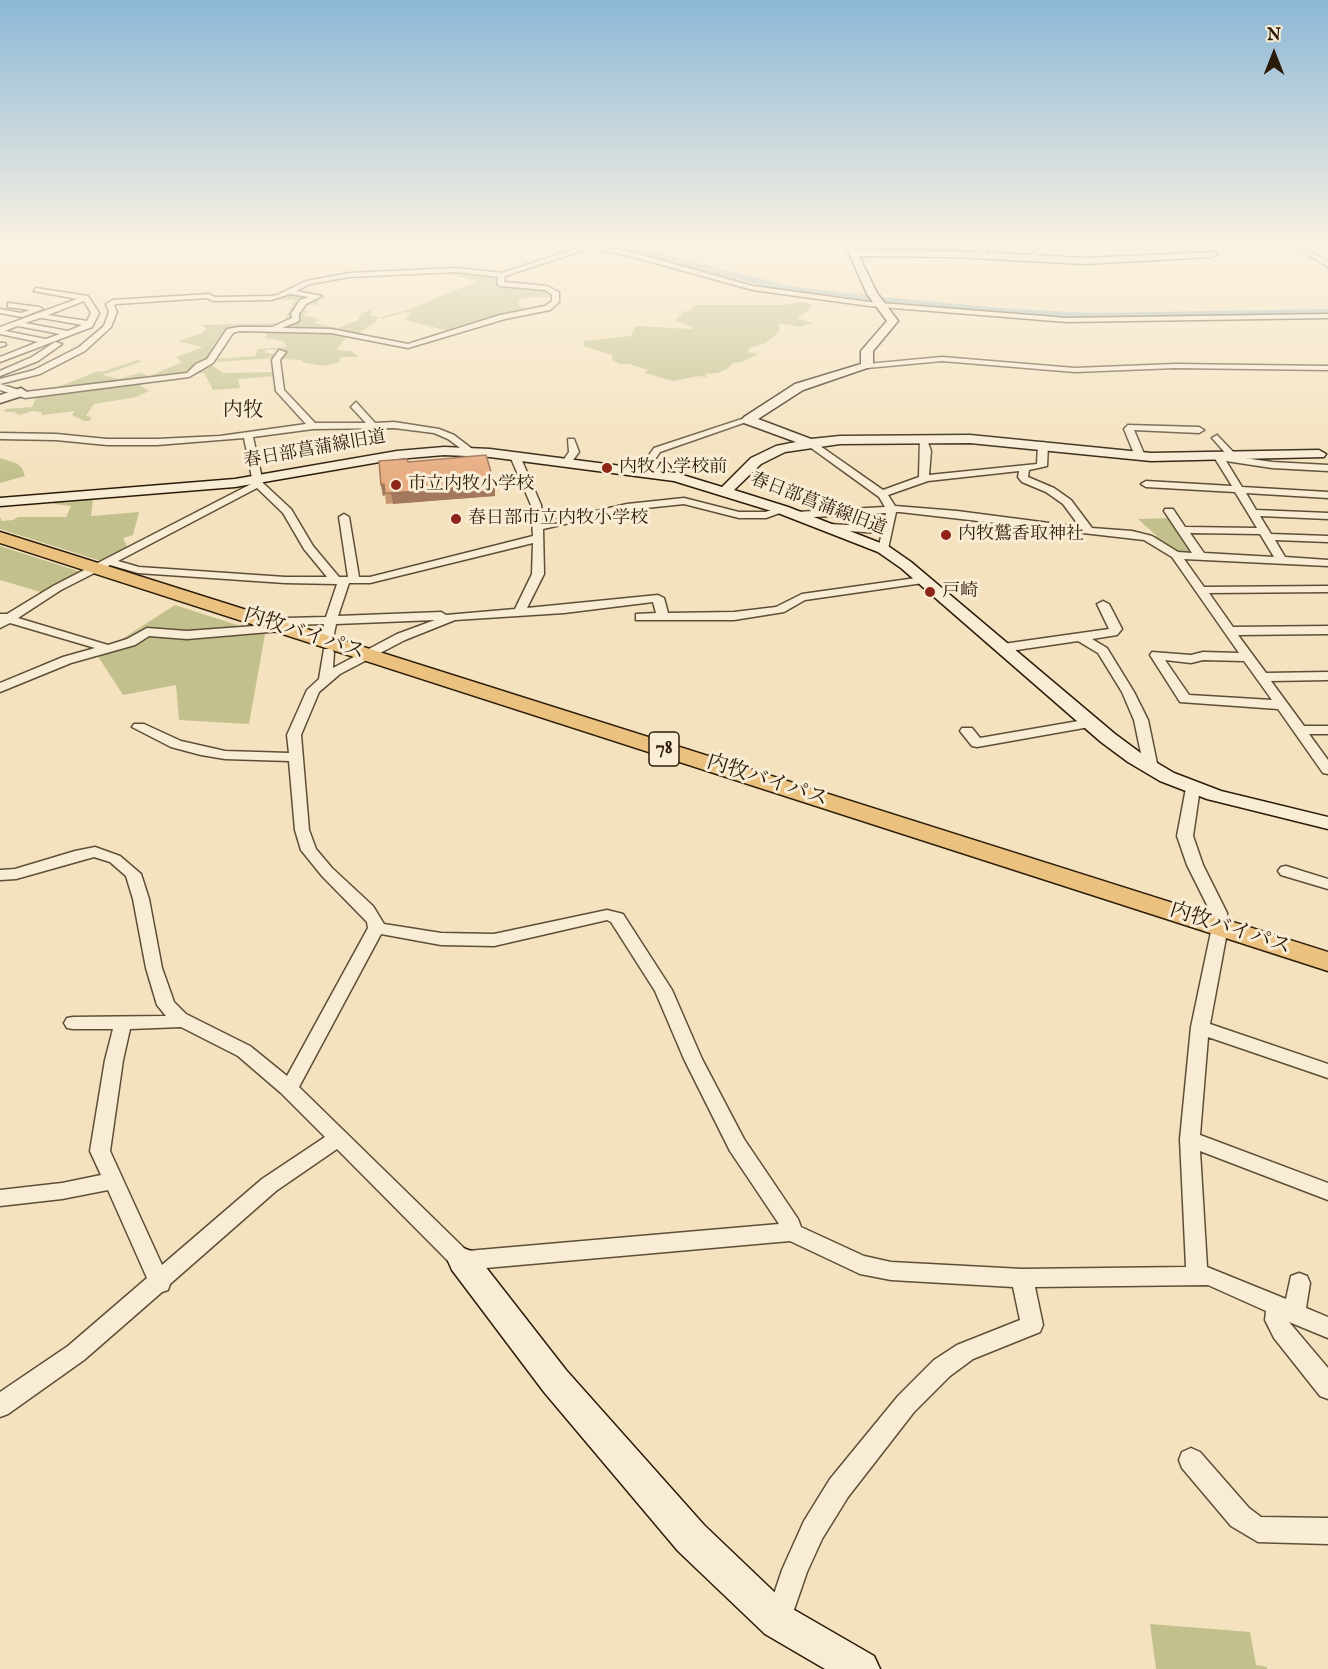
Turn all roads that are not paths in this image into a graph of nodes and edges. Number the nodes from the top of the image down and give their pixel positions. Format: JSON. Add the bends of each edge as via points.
{"nodes":[{"id":1,"x":28,"y":320,"type":"edge"},
{"id":2,"x":64,"y":320,"type":"edge"},
{"id":3,"x":90,"y":320,"type":"edge"},
{"id":4,"x":110,"y":320,"type":"edge"},
{"id":5,"x":294,"y":320,"type":"edge"},
{"id":6,"x":494,"y":320,"type":"edge"},
{"id":7,"x":892,"y":320,"type":"edge"},
{"id":8,"x":18,"y":324,"type":"junction"},
{"id":9,"x":89,"y":325,"type":"junction"},
{"id":10,"x":107,"y":327,"type":"junction"},
{"id":11,"x":274,"y":329,"type":"junction"},
{"id":12,"x":0,"y":331,"type":"edge"},
{"id":13,"x":68,"y":333,"type":"junction"},
{"id":14,"x":97,"y":338,"type":"junction"},
{"id":15,"x":46,"y":341,"type":"junction"},
{"id":16,"x":282,"y":352,"type":"dead end"},
{"id":17,"x":0,"y":360,"type":"edge"},
{"id":18,"x":867,"y":366,"type":"junction"},
{"id":19,"x":1328,"y":368,"type":"edge"},
{"id":20,"x":1,"y":381,"type":"edge"},
{"id":21,"x":21,"y":392,"type":"junction"},
{"id":22,"x":0,"y":399,"type":"edge"},
{"id":23,"x":356,"y":405,"type":"dead end"},
{"id":24,"x":748,"y":420,"type":"junction"},
{"id":25,"x":370,"y":425,"type":"junction"},
{"id":26,"x":313,"y":426,"type":"junction"},
{"id":27,"x":1199,"y":430,"type":"dead end"},
{"id":28,"x":0,"y":436,"type":"edge"},
{"id":29,"x":248,"y":436,"type":"junction"},
{"id":30,"x":1217,"y":438,"type":"dead end"},
{"id":31,"x":923,"y":439,"type":"junction"},
{"id":32,"x":571,"y":441,"type":"dead end"},
{"id":33,"x":810,"y":443,"type":"junction"},
{"id":34,"x":1043,"y":445,"type":"junction"},
{"id":35,"x":470,"y":451,"type":"junction"},
{"id":36,"x":1319,"y":454,"type":"dead end"},
{"id":37,"x":515,"y":456,"type":"junction"},
{"id":38,"x":1140,"y":456,"type":"junction"},
{"id":39,"x":1234,"y":456,"type":"junction"},
{"id":40,"x":1219,"y":457,"type":"junction"},
{"id":41,"x":567,"y":462,"type":"junction"},
{"id":42,"x":1024,"y":468,"type":"junction"},
{"id":43,"x":1328,"y":468,"type":"edge"},
{"id":44,"x":643,"y":471,"type":"junction"},
{"id":45,"x":924,"y":479,"type":"junction"},
{"id":46,"x":257,"y":482,"type":"junction"},
{"id":47,"x":1146,"y":484,"type":"dead end"},
{"id":48,"x":726,"y":491,"type":"junction"},
{"id":49,"x":1242,"y":491,"type":"junction"},
{"id":50,"x":882,"y":494,"type":"junction"},
{"id":51,"x":1328,"y":495,"type":"edge"},
{"id":52,"x":0,"y":502,"type":"edge"},
{"id":53,"x":891,"y":509,"type":"junction"},
{"id":54,"x":1169,"y":511,"type":"dead end"},
{"id":55,"x":790,"y":512,"type":"junction"},
{"id":56,"x":1254,"y":513,"type":"junction"},
{"id":57,"x":1328,"y":516,"type":"edge"},
{"id":58,"x":344,"y":517,"type":"dead end"},
{"id":59,"x":830,"y":527,"type":"junction"},
{"id":60,"x":888,"y":530,"type":"junction"},
{"id":61,"x":1182,"y":530,"type":"junction"},
{"id":62,"x":1089,"y":532,"type":"junction"},
{"id":63,"x":538,"y":533,"type":"junction"},
{"id":64,"x":1266,"y":534,"type":"junction"},
{"id":65,"x":0,"y":537,"type":"edge"},
{"id":66,"x":1328,"y":540,"type":"edge"},
{"id":67,"x":883,"y":549,"type":"junction"},
{"id":68,"x":1176,"y":555,"type":"junction"},
{"id":69,"x":1200,"y":556,"type":"junction"},
{"id":70,"x":1282,"y":561,"type":"junction"},
{"id":71,"x":1328,"y":563,"type":"edge"},
{"id":72,"x":105,"y":565,"type":"junction"},
{"id":73,"x":201,"y":575,"type":"junction"},
{"id":74,"x":345,"y":580,"type":"junction"},
{"id":75,"x":923,"y":580,"type":"junction"},
{"id":76,"x":1328,"y":589,"type":"edge"},
{"id":77,"x":1202,"y":590,"type":"junction"},
{"id":78,"x":166,"y":591,"type":"junction"},
{"id":79,"x":1103,"y":604,"type":"dead end"},
{"id":80,"x":519,"y":612,"type":"junction"},
{"id":81,"x":453,"y":617,"type":"junction"},
{"id":82,"x":640,"y":617,"type":"dead end"},
{"id":83,"x":663,"y":617,"type":"junction"},
{"id":84,"x":3,"y":620,"type":"edge"},
{"id":85,"x":331,"y":620,"type":"junction"},
{"id":86,"x":284,"y":625,"type":"junction"},
{"id":87,"x":1328,"y":630,"type":"edge"},
{"id":88,"x":1231,"y":631,"type":"junction"},
{"id":89,"x":328,"y":634,"type":"dead end"},
{"id":90,"x":1079,"y":636,"type":"junction"},
{"id":91,"x":104,"y":648,"type":"junction"},
{"id":92,"x":1003,"y":648,"type":"junction"},
{"id":93,"x":328,"y":652,"type":"dead end"},
{"id":94,"x":367,"y":655,"type":"junction"},
{"id":95,"x":1249,"y":657,"type":"junction"},
{"id":96,"x":1328,"y":676,"type":"edge"},
{"id":97,"x":1263,"y":677,"type":"junction"},
{"id":98,"x":325,"y":680,"type":"junction"},
{"id":99,"x":0,"y":688,"type":"edge"},
{"id":100,"x":1282,"y":705,"type":"junction"},
{"id":101,"x":1090,"y":723,"type":"junction"},
{"id":102,"x":139,"y":726,"type":"dead end"},
{"id":103,"x":1300,"y":730,"type":"junction"},
{"id":104,"x":1328,"y":730,"type":"edge"},
{"id":105,"x":967,"y":731,"type":"dead end"},
{"id":106,"x":296,"y":757,"type":"junction"},
{"id":107,"x":1151,"y":768,"type":"junction"},
{"id":108,"x":1327,"y":769,"type":"edge"},
{"id":109,"x":1193,"y":788,"type":"junction"},
{"id":110,"x":1328,"y":823,"type":"edge"},
{"id":111,"x":1286,"y":871,"type":"dead end"},
{"id":112,"x":0,"y":875,"type":"edge"},
{"id":113,"x":1328,"y":884,"type":"edge"},
{"id":114,"x":1220,"y":927,"type":"junction"},
{"id":115,"x":376,"y":928,"type":"junction"},
{"id":116,"x":1328,"y":962,"type":"edge"},
{"id":117,"x":180,"y":1018,"type":"junction"},
{"id":118,"x":72,"y":1023,"type":"dead end"},
{"id":119,"x":123,"y":1023,"type":"junction"},
{"id":120,"x":1200,"y":1027,"type":"junction"},
{"id":121,"x":1328,"y":1071,"type":"edge"},
{"id":122,"x":288,"y":1088,"type":"junction"},
{"id":123,"x":338,"y":1138,"type":"junction"},
{"id":124,"x":1190,"y":1139,"type":"junction"},
{"id":125,"x":112,"y":1181,"type":"junction"},
{"id":126,"x":1328,"y":1192,"type":"edge"},
{"id":127,"x":0,"y":1198,"type":"edge"},
{"id":128,"x":790,"y":1232,"type":"junction"},
{"id":129,"x":463,"y":1261,"type":"junction"},
{"id":130,"x":1197,"y":1275,"type":"junction"},
{"id":131,"x":1022,"y":1278,"type":"junction"},
{"id":132,"x":160,"y":1283,"type":"junction"},
{"id":133,"x":1299,"y":1283,"type":"dead end"},
{"id":134,"x":1285,"y":1310,"type":"junction"},
{"id":135,"x":1328,"y":1328,"type":"edge"},
{"id":136,"x":1328,"y":1388,"type":"edge"},
{"id":137,"x":0,"y":1406,"type":"edge"},
{"id":138,"x":1191,"y":1461,"type":"dead end"},
{"id":139,"x":1328,"y":1531,"type":"edge"},
{"id":140,"x":778,"y":1621,"type":"junction"},
{"id":141,"x":861,"y":1669,"type":"edge"}],
"edges":[{"from":1,"to":8,"type":"street"},
{"from":2,"to":9,"type":"street"},
{"from":3,"to":9,"type":"street"},
{"from":4,"to":10,"type":"street"},
{"from":5,"to":11,"type":"street"},
{"from":6,"to":11,"type":"street","via":[[408,346],[331,331]]},
{"from":7,"to":18,"type":"street","via":[[867,351]]},
{"from":8,"to":12,"type":"street"},
{"from":8,"to":13,"type":"street"},
{"from":9,"to":10,"type":"street"},
{"from":9,"to":13,"type":"street"},
{"from":10,"to":14,"type":"street"},
{"from":11,"to":21,"type":"street","via":[[230,331],[210,361],[189,375],[25,395]]},
{"from":12,"to":15,"type":"street"},
{"from":13,"to":14,"type":"street"},
{"from":13,"to":15,"type":"street"},
{"from":14,"to":20,"type":"street","via":[[55,364]]},
{"from":15,"to":17,"type":"street"},
{"from":15,"to":20,"type":"street","via":[[61,344]]},
{"from":16,"to":26,"type":"street","via":[[276,360],[280,391]]},
{"from":18,"to":19,"type":"street","via":[[942,359],[1076,370],[1175,366]]},
{"from":18,"to":24,"type":"street","via":[[800,387]]},
{"from":20,"to":21,"type":"street"},
{"from":21,"to":22,"type":"street"},
{"from":23,"to":25,"type":"street"},
{"from":24,"to":33,"type":"street"},
{"from":24,"to":44,"type":"street","via":[[657,450]]},
{"from":25,"to":26,"type":"street"},
{"from":25,"to":35,"type":"street","via":[[436,431]]},
{"from":26,"to":29,"type":"street"},
{"from":27,"to":38,"type":"street","via":[[1131,427]]},
{"from":28,"to":29,"type":"street","via":[[107,442]]},
{"from":29,"to":46,"type":"street"},
{"from":30,"to":39,"type":"street"},
{"from":31,"to":33,"type":"street"},
{"from":31,"to":34,"type":"street"},
{"from":31,"to":45,"type":"street"},
{"from":32,"to":41,"type":"street","via":[[574,452]]},
{"from":33,"to":48,"type":"street","via":[[781,449],[756,461]]},
{"from":33,"to":50,"type":"street"},
{"from":34,"to":38,"type":"street"},
{"from":34,"to":42,"type":"street","via":[[1042,466]]},
{"from":35,"to":37,"type":"street","name":"春日部菖蒲線旧道"},
{"from":35,"to":46,"type":"street","name":"春日部菖蒲線旧道","via":[[413,453]]},
{"from":36,"to":39,"type":"street"},
{"from":37,"to":41,"type":"street","name":"春日部菖蒲線旧道"},
{"from":37,"to":63,"type":"street","via":[[536,505]]},
{"from":38,"to":40,"type":"street"},
{"from":39,"to":40,"type":"street"},
{"from":40,"to":43,"type":"street"},
{"from":40,"to":49,"type":"street"},
{"from":41,"to":44,"type":"street","name":"春日部菖蒲線旧道"},
{"from":42,"to":45,"type":"street"},
{"from":42,"to":62,"type":"street","via":[[1025,480],[1050,490],[1066,502]]},
{"from":44,"to":48,"type":"street","name":"春日部菖蒲線旧道"},
{"from":45,"to":50,"type":"street"},
{"from":46,"to":52,"type":"street","name":"春日部菖蒲線旧道"},
{"from":46,"to":72,"type":"street"},
{"from":46,"to":74,"type":"street","via":[[287,512],[308,547]]},
{"from":47,"to":49,"type":"street"},
{"from":48,"to":55,"type":"street","name":"春日部菖蒲線旧道"},
{"from":49,"to":51,"type":"street"},
{"from":49,"to":56,"type":"street"},
{"from":50,"to":53,"type":"street"},
{"from":53,"to":55,"type":"street"},
{"from":53,"to":60,"type":"street"},
{"from":53,"to":62,"type":"street"},
{"from":54,"to":61,"type":"street"},
{"from":55,"to":59,"type":"street","name":"春日部菖蒲線旧道"},
{"from":55,"to":63,"type":"street","via":[[739,515],[684,501],[627,507]]},
{"from":56,"to":57,"type":"street"},
{"from":56,"to":64,"type":"street"},
{"from":58,"to":74,"type":"street"},
{"from":59,"to":60,"type":"street"},
{"from":59,"to":67,"type":"street","name":"春日部菖蒲線旧道"},
{"from":60,"to":67,"type":"street"},
{"from":61,"to":64,"type":"street"},
{"from":61,"to":69,"type":"street"},
{"from":62,"to":68,"type":"street","via":[[1141,535]]},
{"from":63,"to":74,"type":"street","via":[[387,577]]},
{"from":63,"to":80,"type":"street","via":[[538,574]]},
{"from":64,"to":66,"type":"street"},
{"from":64,"to":70,"type":"street"},
{"from":65,"to":72,"type":"main road","name":"内牧バイパス","number":"78"},
{"from":67,"to":75,"type":"street","name":"春日部菖蒲線旧道"},
{"from":68,"to":69,"type":"street"},
{"from":68,"to":77,"type":"street"},
{"from":69,"to":70,"type":"street"},
{"from":70,"to":71,"type":"street"},
{"from":72,"to":73,"type":"street"},
{"from":72,"to":78,"type":"main road","name":"内牧バイパス","number":"78"},
{"from":72,"to":84,"type":"street"},
{"from":73,"to":74,"type":"street"},
{"from":73,"to":78,"type":"street","via":[[186,578]]},
{"from":74,"to":85,"type":"street"},
{"from":75,"to":83,"type":"street","via":[[802,597],[766,613]]},
{"from":75,"to":92,"type":"street","name":"春日部菖蒲線旧道"},
{"from":76,"to":77,"type":"street"},
{"from":77,"to":88,"type":"street"},
{"from":78,"to":86,"type":"main road","name":"内牧バイパス","number":"78"},
{"from":79,"to":90,"type":"street","via":[[1116,629]]},
{"from":80,"to":81,"type":"street"},
{"from":80,"to":83,"type":"street","via":[[658,598]]},
{"from":81,"to":85,"type":"street"},
{"from":81,"to":94,"type":"street","via":[[419,628]]},
{"from":82,"to":83,"type":"street"},
{"from":84,"to":91,"type":"street"},
{"from":85,"to":86,"type":"street"},
{"from":85,"to":89,"type":"street"},
{"from":86,"to":91,"type":"street","via":[[187,635],[147,633],[131,642]]},
{"from":86,"to":94,"type":"main road","name":"内牧バイパス","number":"78"},
{"from":87,"to":88,"type":"street"},
{"from":88,"to":95,"type":"street"},
{"from":90,"to":92,"type":"street"},
{"from":90,"to":107,"type":"street","via":[[1103,651],[1128,692],[1141,720]]},
{"from":91,"to":99,"type":"street"},
{"from":92,"to":101,"type":"street","name":"春日部菖蒲線旧道"},
{"from":93,"to":98,"type":"street"},
{"from":94,"to":98,"type":"street"},
{"from":94,"to":114,"type":"main road","name":"内牧バイパス","number":"78"},
{"from":95,"to":97,"type":"street"},
{"from":95,"to":100,"type":"street","via":[[1191,659],[1156,655],[1185,699]]},
{"from":96,"to":97,"type":"street"},
{"from":97,"to":100,"type":"street"},
{"from":98,"to":106,"type":"street","via":[[314,690],[300,718],[294,735]]},
{"from":100,"to":103,"type":"street"},
{"from":101,"to":105,"type":"street","via":[[977,743]]},
{"from":101,"to":107,"type":"street","name":"春日部菖蒲線旧道"},
{"from":102,"to":106,"type":"street","via":[[201,751]]},
{"from":103,"to":104,"type":"street"},
{"from":103,"to":108,"type":"street"},
{"from":106,"to":115,"type":"street","via":[[302,830],[309,850],[367,910]]},
{"from":107,"to":109,"type":"street","name":"春日部菖蒲線旧道"},
{"from":109,"to":110,"type":"street","name":"春日部菖蒲線旧道"},
{"from":109,"to":114,"type":"street","via":[[1185,836],[1219,913]]},
{"from":111,"to":113,"type":"street"},
{"from":112,"to":117,"type":"street","via":[[16,874],[80,854],[95,852],[115,859],[133,874],[153,968],[166,1005]]},
{"from":114,"to":116,"type":"main road","name":"内牧バイパス","number":"78"},
{"from":114,"to":120,"type":"street"},
{"from":115,"to":122,"type":"street"},
{"from":115,"to":128,"type":"street","via":[[441,939],[494,940],[607,915],[617,918],[663,990],[737,1145],[791,1225]]},
{"from":117,"to":119,"type":"street","via":[[175,1022]]},
{"from":117,"to":122,"type":"street","via":[[244,1051]]},
{"from":118,"to":119,"type":"street"},
{"from":119,"to":125,"type":"street","via":[[100,1151]]},
{"from":120,"to":121,"type":"street"},
{"from":120,"to":124,"type":"street"},
{"from":122,"to":123,"type":"street"},
{"from":123,"to":129,"type":"street"},
{"from":123,"to":132,"type":"street","via":[[237,1211]]},
{"from":124,"to":126,"type":"street"},
{"from":124,"to":130,"type":"street"},
{"from":125,"to":127,"type":"street"},
{"from":125,"to":132,"type":"street"},
{"from":128,"to":129,"type":"street"},
{"from":128,"to":131,"type":"street","via":[[860,1265],[891,1271]]},
{"from":129,"to":140,"type":"street","via":[[555,1381],[676,1520]]},
{"from":130,"to":131,"type":"street"},
{"from":130,"to":134,"type":"street","via":[[1209,1276]]},
{"from":131,"to":140,"type":"street","via":[[1032,1325],[965,1352],[942,1368],[906,1404],[839,1488],[813,1530]]},
{"from":132,"to":137,"type":"street","via":[[76,1353]]},
{"from":133,"to":134,"type":"street"},
{"from":134,"to":135,"type":"street"},
{"from":134,"to":136,"type":"street","via":[[1276,1320],[1282,1331]]},
{"from":138,"to":139,"type":"street","via":[[1240,1517],[1258,1529]]},
{"from":140,"to":141,"type":"street"}]}
